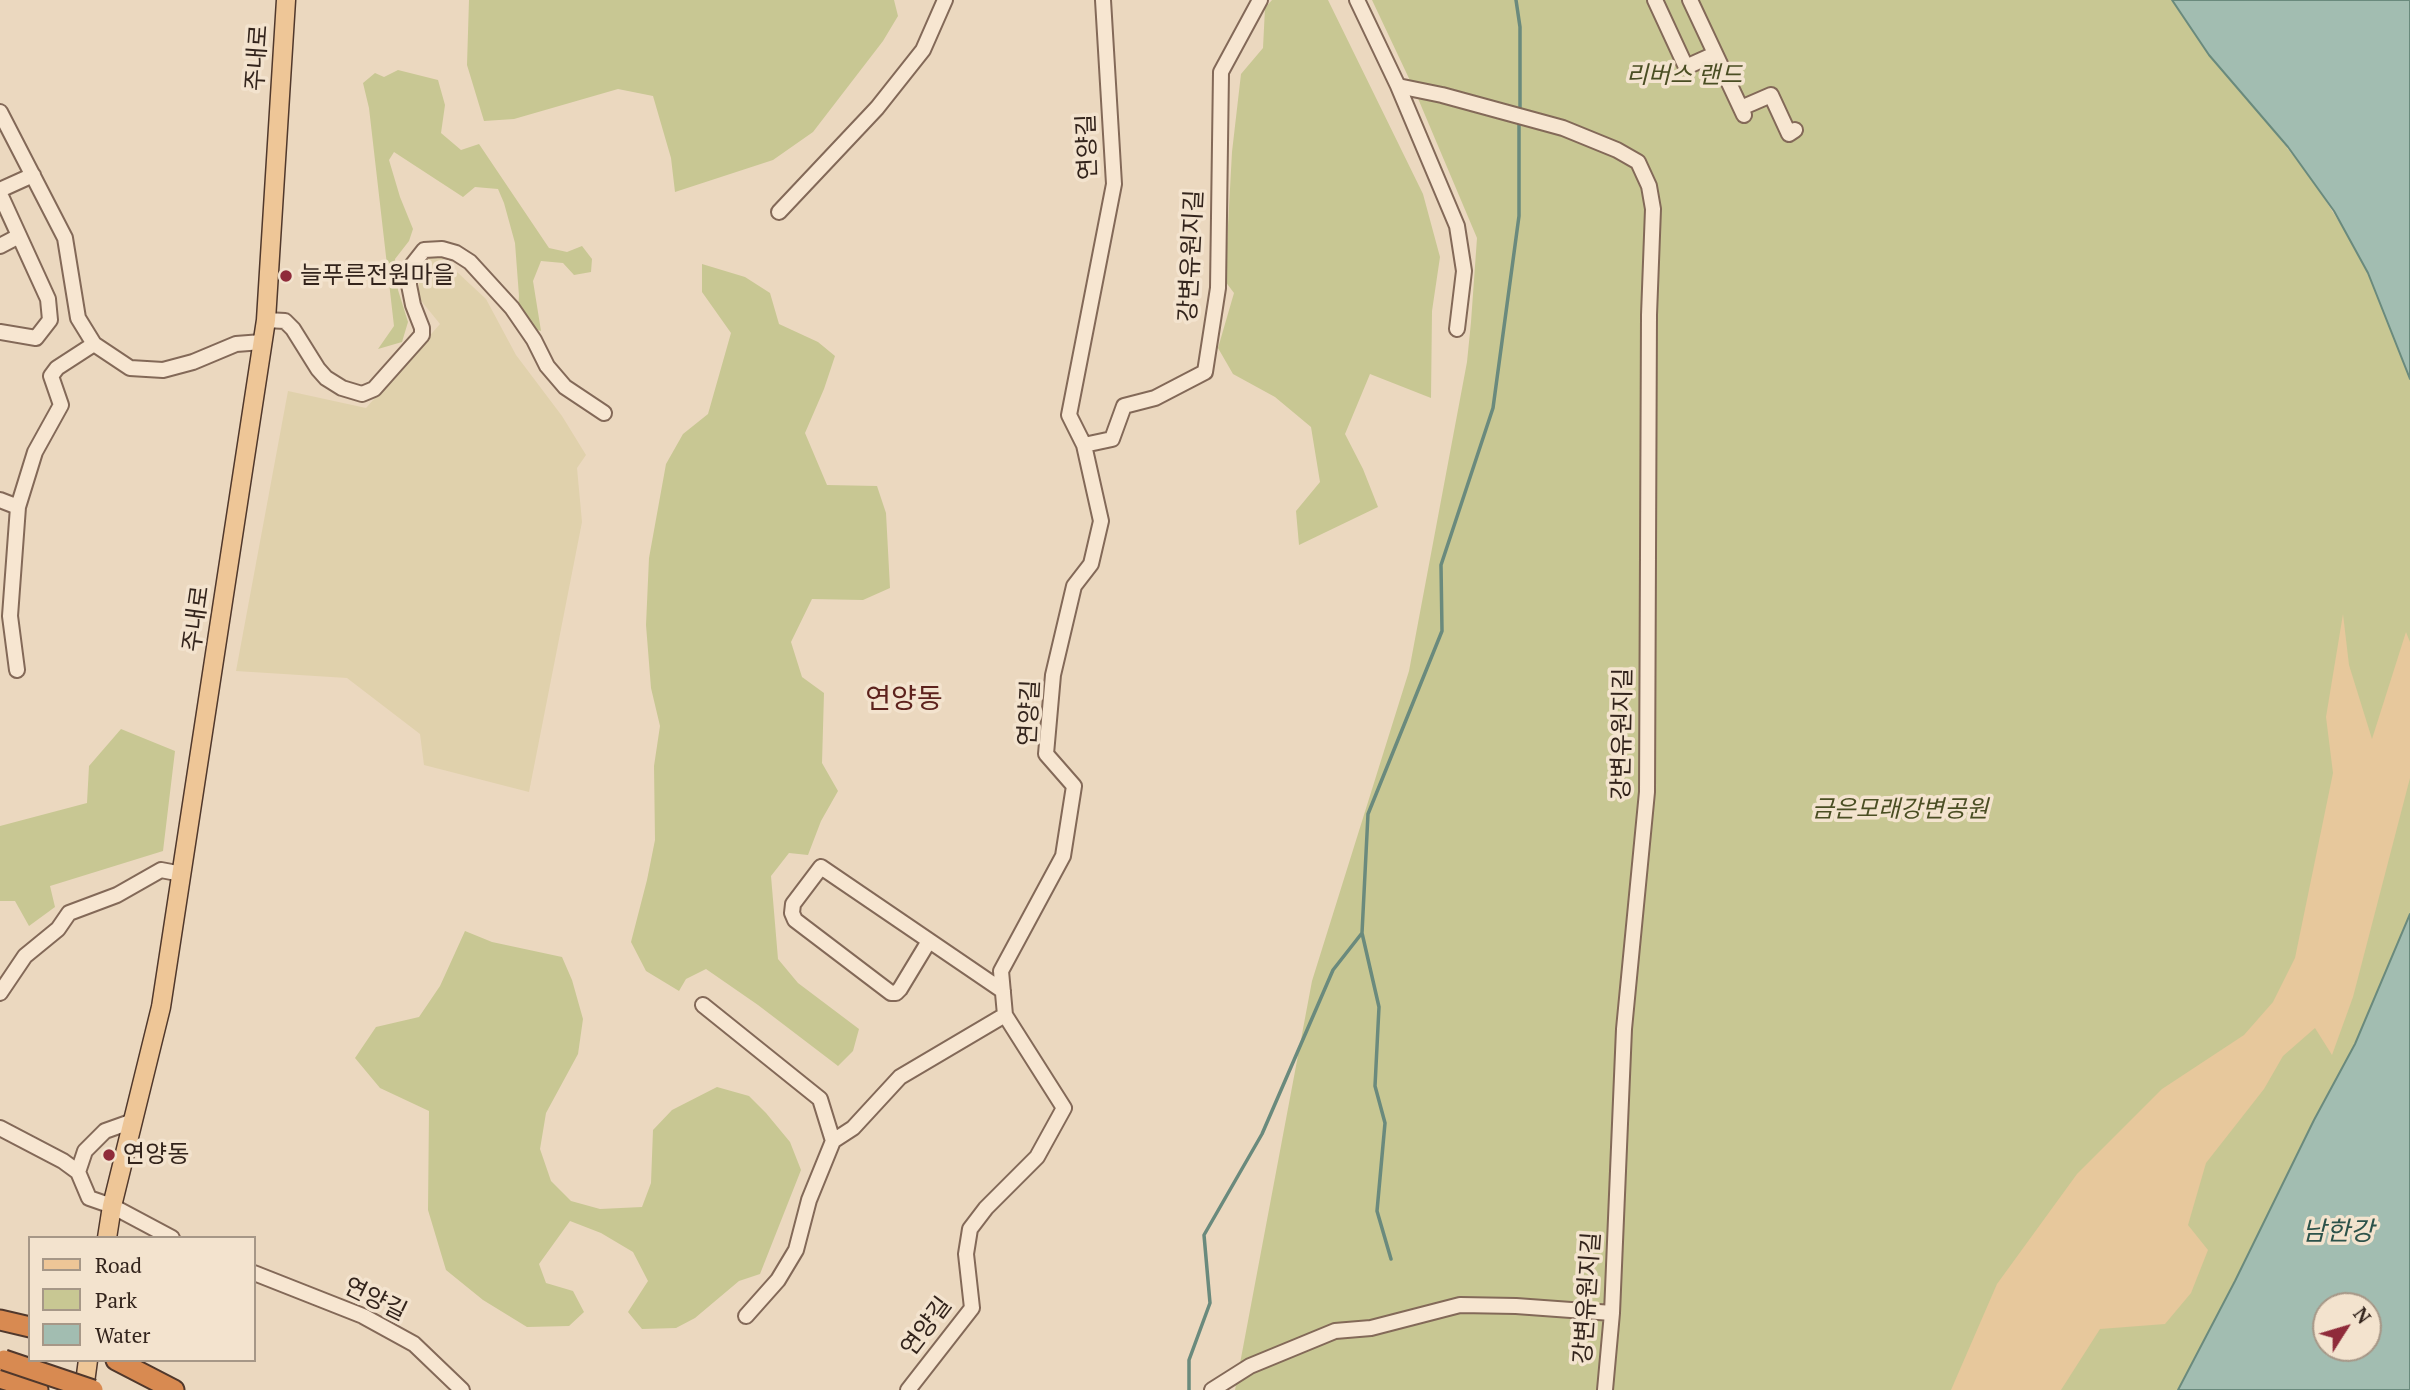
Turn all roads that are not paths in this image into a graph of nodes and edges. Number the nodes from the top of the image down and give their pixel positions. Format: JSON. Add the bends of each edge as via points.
{"nodes":[{"id":1,"x":286,"y":0,"type":"edge"},
{"id":2,"x":945,"y":0,"type":"edge"},
{"id":3,"x":1102,"y":0,"type":"edge"},
{"id":4,"x":1260,"y":0,"type":"edge"},
{"id":5,"x":1357,"y":0,"type":"edge"},
{"id":6,"x":1655,"y":0,"type":"edge"},
{"id":7,"x":1690,"y":0,"type":"edge"},
{"id":8,"x":1715,"y":54,"type":"junction"},
{"id":9,"x":1398,"y":86,"type":"junction"},
{"id":10,"x":0,"y":112,"type":"edge"},
{"id":11,"x":1795,"y":130,"type":"dead end"},
{"id":12,"x":33,"y":175,"type":"junction"},
{"id":13,"x":0,"y":192,"type":"edge"},
{"id":14,"x":779,"y":212,"type":"dead end"},
{"id":15,"x":19,"y":236,"type":"junction"},
{"id":16,"x":0,"y":246,"type":"edge"},
{"id":17,"x":266,"y":320,"type":"junction"},
{"id":18,"x":1457,"y":329,"type":"dead end"},
{"id":19,"x":0,"y":331,"type":"edge"},
{"id":20,"x":262,"y":342,"type":"junction"},
{"id":21,"x":94,"y":344,"type":"junction"},
{"id":22,"x":604,"y":413,"type":"dead end"},
{"id":23,"x":1084,"y":445,"type":"junction"},
{"id":24,"x":0,"y":500,"type":"edge"},
{"id":25,"x":18,"y":507,"type":"junction"},
{"id":26,"x":0,"y":530,"type":"edge"},
{"id":27,"x":16,"y":534,"type":"junction"},
{"id":28,"x":17,"y":670,"type":"dead end"},
{"id":29,"x":182,"y":874,"type":"junction"},
{"id":30,"x":929,"y":941,"type":"junction"},
{"id":31,"x":1003,"y":991,"type":"junction"},
{"id":32,"x":0,"y":993,"type":"edge"},
{"id":33,"x":703,"y":1005,"type":"dead end"},
{"id":34,"x":1005,"y":1015,"type":"junction"},
{"id":35,"x":133,"y":1121,"type":"junction"},
{"id":36,"x":0,"y":1128,"type":"edge"},
{"id":37,"x":833,"y":1141,"type":"junction"},
{"id":38,"x":78,"y":1172,"type":"junction"},
{"id":39,"x":112,"y":1206,"type":"junction"},
{"id":40,"x":107,"y":1236,"type":"edge"},
{"id":41,"x":168,"y":1236,"type":"edge"},
{"id":42,"x":256,"y":1274,"type":"edge"},
{"id":43,"x":1612,"y":1313,"type":"junction"},
{"id":44,"x":746,"y":1317,"type":"dead end"},
{"id":45,"x":0,"y":1320,"type":"edge"},
{"id":46,"x":28,"y":1327,"type":"edge"},
{"id":47,"x":88,"y":1362,"type":"edge"},
{"id":48,"x":120,"y":1362,"type":"edge"},
{"id":49,"x":1,"y":1369,"type":"edge"},
{"id":50,"x":38,"y":1390,"type":"edge"},
{"id":51,"x":84,"y":1390,"type":"edge"},
{"id":52,"x":93,"y":1390,"type":"edge"},
{"id":53,"x":174,"y":1390,"type":"edge"},
{"id":54,"x":462,"y":1390,"type":"edge"},
{"id":55,"x":908,"y":1390,"type":"edge"},
{"id":56,"x":1212,"y":1390,"type":"edge"},
{"id":57,"x":1605,"y":1390,"type":"edge"}],
"edges":[{"from":1,"to":17,"type":"main road","name":"주내로"},
{"from":2,"to":14,"type":"street","via":[[923,50],[877,108]]},
{"from":3,"to":23,"type":"street","name":"연양길","via":[[1114,184],[1069,415]]},
{"from":4,"to":23,"type":"street","name":"강변유원지길","via":[[1221,72],[1218,288],[1205,372],[1155,398],[1124,406],[1112,439]]},
{"from":5,"to":9,"type":"street"},
{"from":6,"to":8,"type":"street","via":[[1686,67]]},
{"from":7,"to":8,"type":"street"},
{"from":8,"to":11,"type":"street","via":[[1742,111],[1771,95],[1790,134]]},
{"from":9,"to":18,"type":"street","via":[[1457,226],[1464,271]]},
{"from":9,"to":43,"type":"street","name":"강변유원지길","via":[[1563,128],[1638,162],[1649,186],[1653,209],[1647,792],[1624,1029]]},
{"from":10,"to":12,"type":"street"},
{"from":12,"to":13,"type":"street"},
{"from":12,"to":21,"type":"street","via":[[65,238],[78,318]]},
{"from":13,"to":15,"type":"street"},
{"from":15,"to":16,"type":"street"},
{"from":15,"to":19,"type":"street","via":[[48,299],[50,320],[36,338]]},
{"from":17,"to":20,"type":"main road","name":"주내로"},
{"from":17,"to":22,"type":"street","via":[[285,321],[326,377],[362,394],[374,389],[422,335],[409,285],[410,269],[425,250],[442,248],[470,262],[512,308],[565,387]]},
{"from":20,"to":21,"type":"street","via":[[236,344],[163,370],[130,368]]},
{"from":20,"to":29,"type":"main road","name":"주내로"},
{"from":21,"to":25,"type":"street","via":[[51,376],[61,405],[35,453]]},
{"from":23,"to":31,"type":"street","name":"연양길","via":[[1101,521],[1091,564],[1074,586],[1053,675],[1046,754],[1074,786],[1073,795],[1063,856],[1001,971]]},
{"from":24,"to":25,"type":"street"},
{"from":25,"to":27,"type":"street"},
{"from":26,"to":27,"type":"street"},
{"from":27,"to":28,"type":"street","via":[[10,616]]},
{"from":29,"to":32,"type":"street","via":[[161,870],[117,895],[69,913],[58,929],[25,956]]},
{"from":29,"to":35,"type":"main road","name":"주내로","via":[[161,1007]]},
{"from":30,"to":30,"type":"street","via":[[821,867],[793,904],[795,920],[891,993],[900,989]]},
{"from":30,"to":31,"type":"street"},
{"from":31,"to":34,"type":"street","name":"연양길"},
{"from":33,"to":37,"type":"street","via":[[820,1099]]},
{"from":34,"to":37,"type":"street","via":[[900,1077],[853,1128]]},
{"from":34,"to":55,"type":"street","name":"연양길","via":[[1064,1108],[1037,1157],[970,1229],[966,1254],[972,1308]]},
{"from":35,"to":38,"type":"street","via":[[104,1131],[85,1151]]},
{"from":35,"to":39,"type":"main road","name":"주내로"},
{"from":36,"to":38,"type":"street"},
{"from":37,"to":44,"type":"street","via":[[796,1250],[778,1280]]},
{"from":38,"to":39,"type":"street","via":[[89,1198]]},
{"from":39,"to":40,"type":"main road","name":"주내로"},
{"from":39,"to":41,"type":"street"},
{"from":42,"to":54,"type":"street","name":"연양길","via":[[363,1316],[414,1344]]},
{"from":43,"to":56,"type":"street","via":[[1460,1305],[1371,1328],[1335,1331],[1250,1366]]},
{"from":43,"to":57,"type":"street","name":"강변유원지길"},
{"from":45,"to":46,"type":"highway"},
{"from":47,"to":51,"type":"main road"},
{"from":48,"to":53,"type":"highway"},
{"from":49,"to":50,"type":"highway"},
{"from":49,"to":52,"type":"highway","bridge":true}]}
